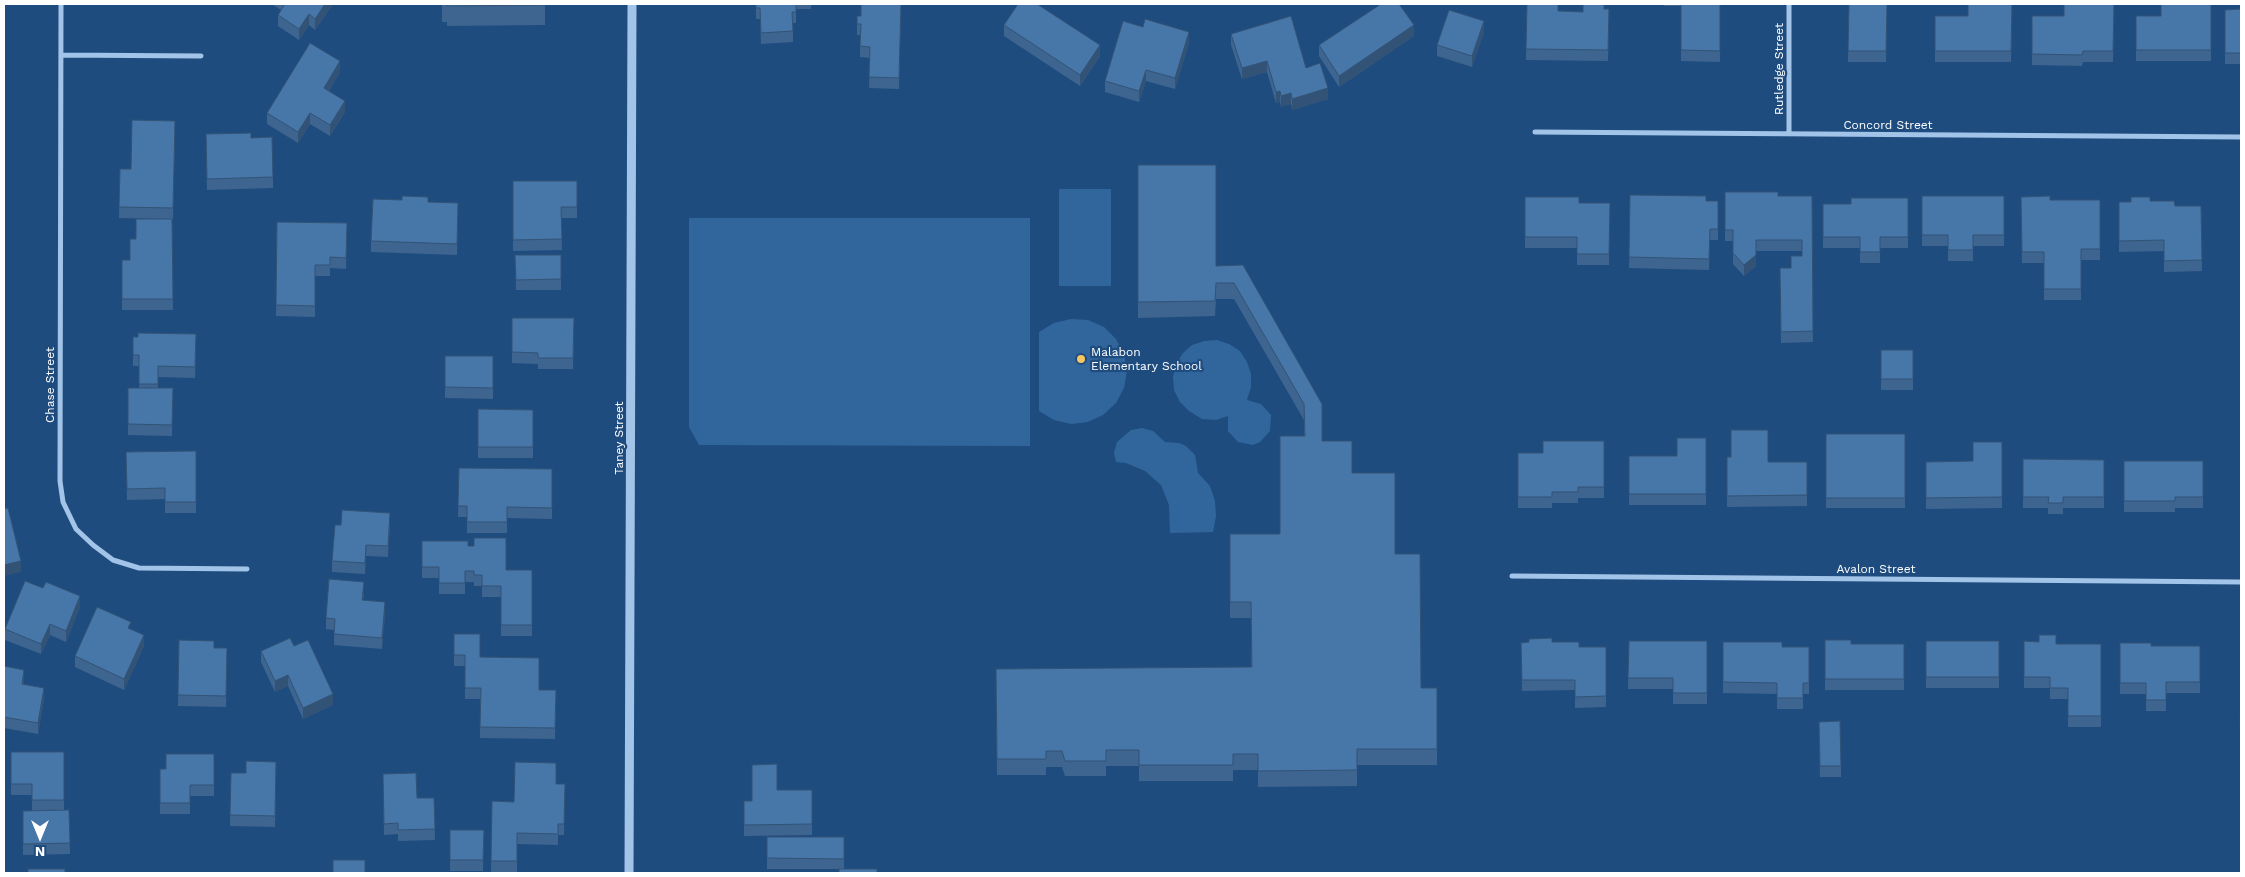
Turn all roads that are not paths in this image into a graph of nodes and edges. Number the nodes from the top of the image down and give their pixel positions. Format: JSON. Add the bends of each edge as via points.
{"nodes":[{"id":1,"x":61,"y":4,"type":"edge"},
{"id":2,"x":632,"y":4,"type":"edge"},
{"id":3,"x":1789,"y":4,"type":"edge"},
{"id":4,"x":61,"y":55,"type":"junction"},
{"id":5,"x":201,"y":56,"type":"dead end"},
{"id":6,"x":1535,"y":132,"type":"dead end"},
{"id":7,"x":1789,"y":134,"type":"junction"},
{"id":8,"x":2241,"y":137,"type":"edge"},
{"id":9,"x":247,"y":569,"type":"dead end"},
{"id":10,"x":1512,"y":576,"type":"dead end"},
{"id":11,"x":2241,"y":582,"type":"edge"},
{"id":12,"x":630,"y":873,"type":"edge"}],
"edges":[{"from":1,"to":4,"type":"street","name":"Chase Street"},
{"from":2,"to":12,"type":"street","name":"Taney Street"},
{"from":3,"to":7,"type":"street","name":"Rutledge Street"},
{"from":4,"to":5,"type":"street"},
{"from":4,"to":9,"type":"street","name":"Chase Street","via":[[60,481],[63,502],[76,529],[92,546],[113,560],[139,568]]},
{"from":6,"to":7,"type":"street","name":"Concord Street"},
{"from":7,"to":8,"type":"street","name":"Concord Street"},
{"from":10,"to":11,"type":"street","name":"Avalon Street"}]}
